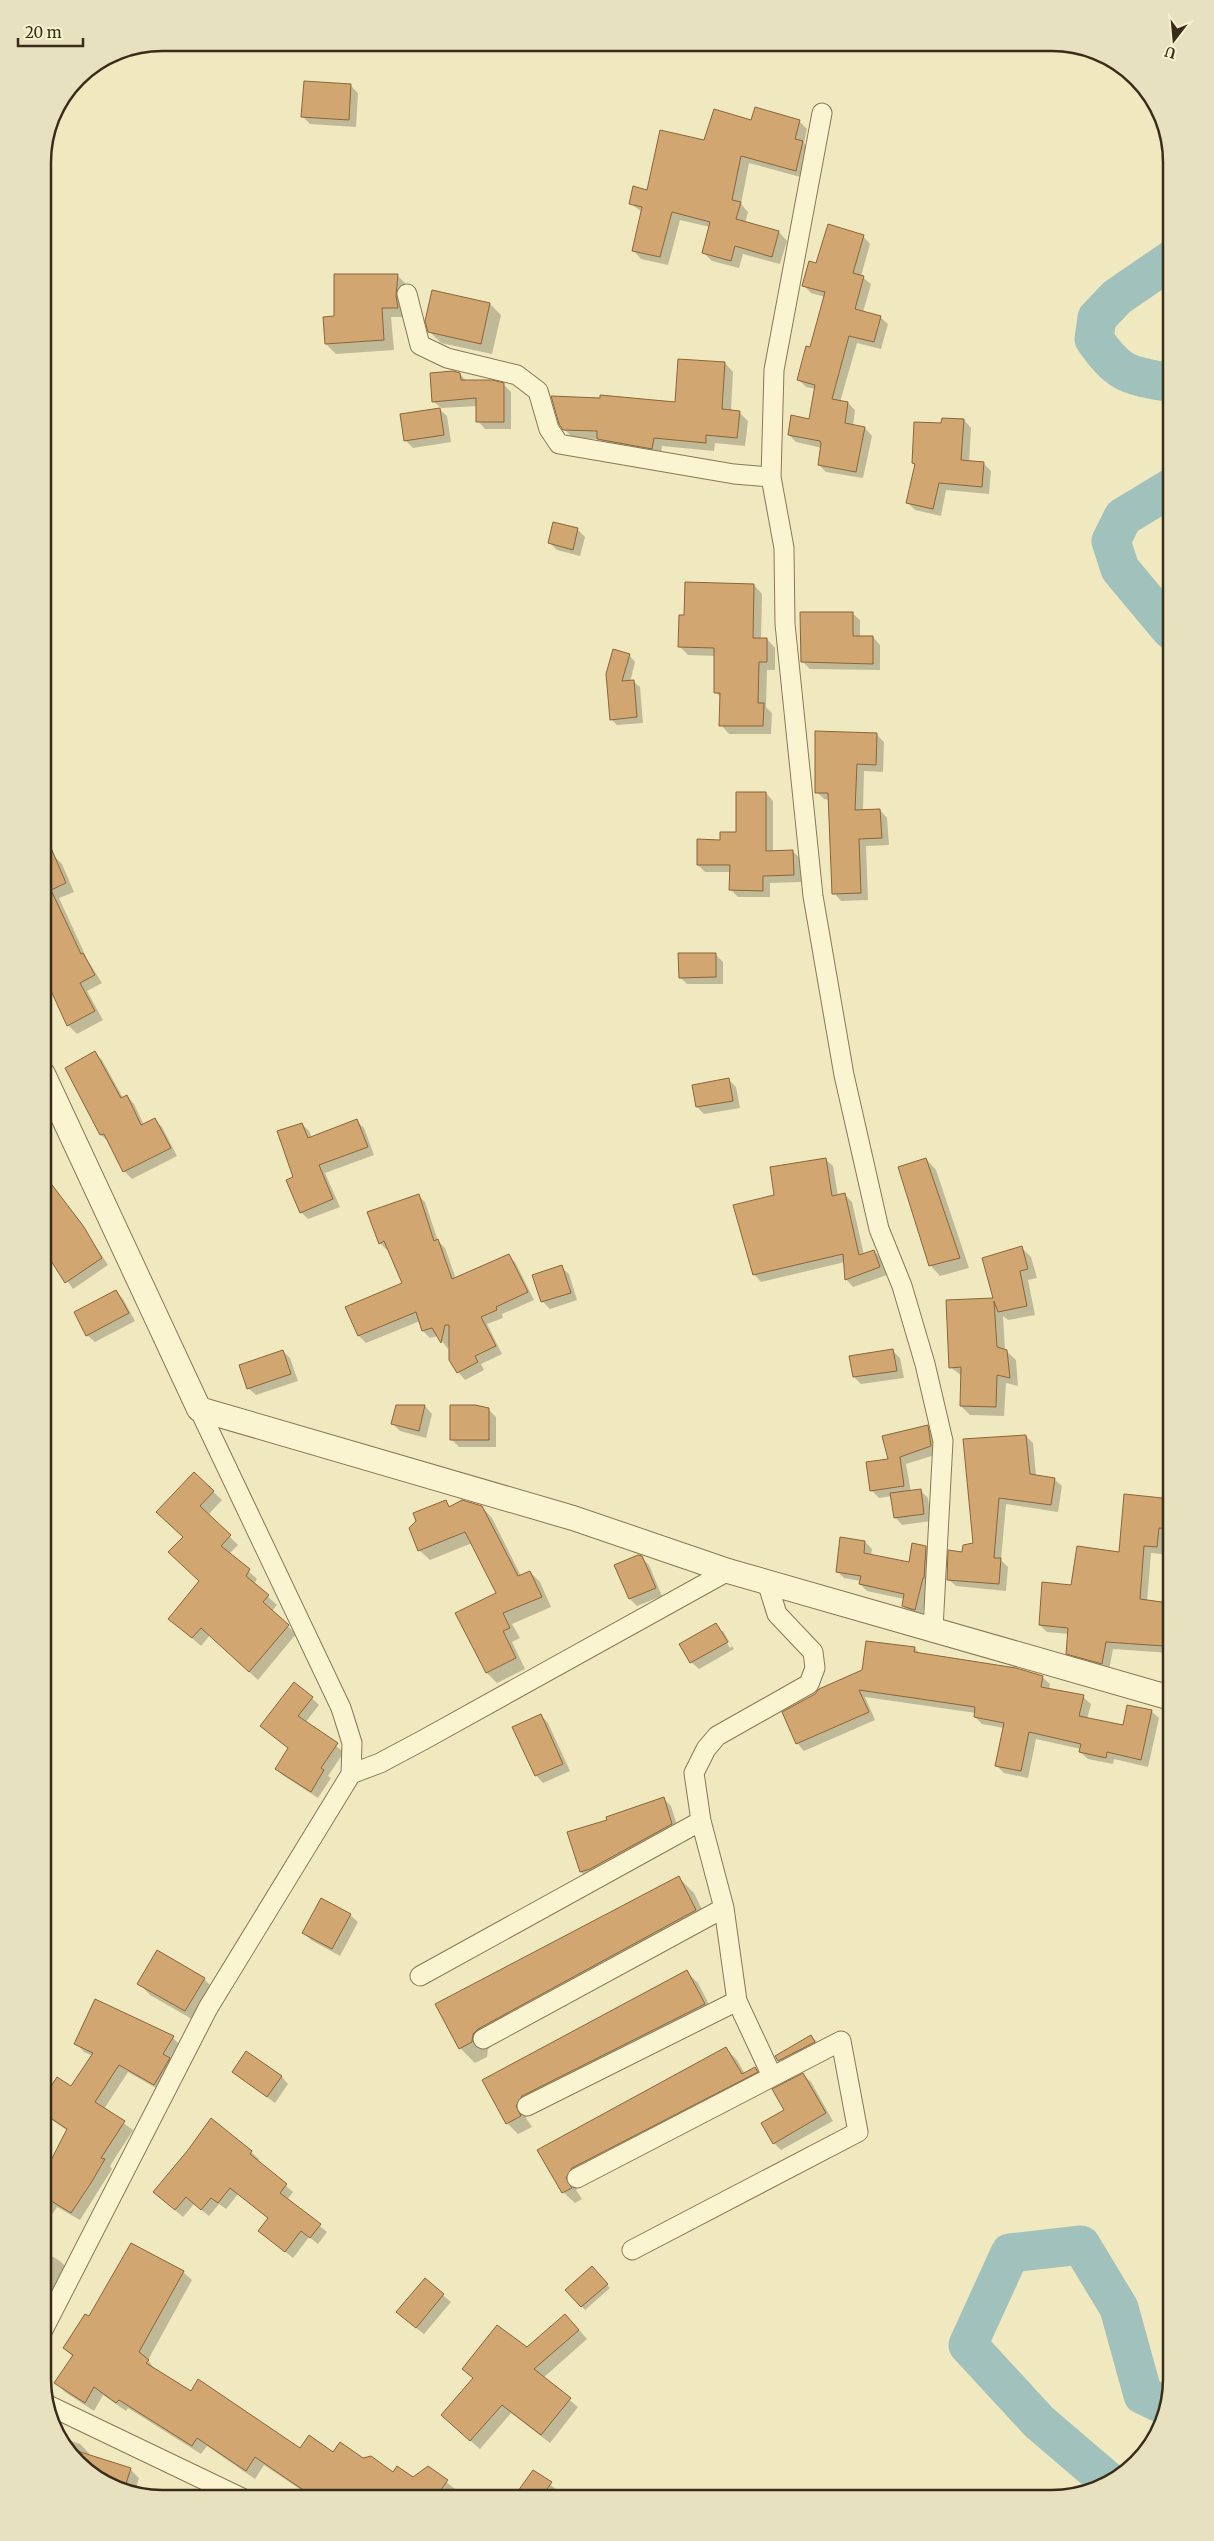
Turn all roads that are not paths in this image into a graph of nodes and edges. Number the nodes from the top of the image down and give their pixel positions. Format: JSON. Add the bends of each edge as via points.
{"nodes":[{"id":1,"x":822,"y":113,"type":"dead end"},
{"id":2,"x":407,"y":294,"type":"dead end"},
{"id":3,"x":771,"y":477,"type":"junction"},
{"id":4,"x":51,"y":1091,"type":"edge"},
{"id":5,"x":199,"y":1409,"type":"junction"},
{"id":6,"x":728,"y":1571,"type":"junction"},
{"id":7,"x":767,"y":1582,"type":"junction"},
{"id":8,"x":934,"y":1629,"type":"junction"},
{"id":9,"x":1163,"y":1695,"type":"edge"},
{"id":10,"x":351,"y":1774,"type":"junction"},
{"id":11,"x":701,"y":1821,"type":"junction"},
{"id":12,"x":724,"y":1908,"type":"junction"},
{"id":13,"x":420,"y":1976,"type":"dead end"},
{"id":14,"x":737,"y":2002,"type":"junction"},
{"id":15,"x":484,"y":2039,"type":"dead end"},
{"id":16,"x":772,"y":2076,"type":"junction"},
{"id":17,"x":527,"y":2106,"type":"dead end"},
{"id":18,"x":577,"y":2178,"type":"dead end"},
{"id":19,"x":632,"y":2250,"type":"dead end"},
{"id":20,"x":51,"y":2313,"type":"edge"},
{"id":21,"x":56,"y":2409,"type":"edge"},
{"id":22,"x":225,"y":2490,"type":"edge"}],
"edges":[{"from":1,"to":3,"type":"street","via":[[774,370]]},
{"from":2,"to":3,"type":"street","via":[[420,345],[447,358],[517,375],[538,391],[549,429],[559,444]]},
{"from":3,"to":8,"type":"street","via":[[784,548],[785,624],[813,896],[844,1075],[878,1229],[902,1286],[943,1441]]},
{"from":4,"to":5,"type":"street"},
{"from":5,"to":6,"type":"street","via":[[573,1518]]},
{"from":5,"to":10,"type":"street","via":[[341,1708],[352,1743]]},
{"from":6,"to":7,"type":"street"},
{"from":6,"to":10,"type":"street","via":[[425,1740]]},
{"from":7,"to":8,"type":"street"},
{"from":7,"to":11,"type":"street","via":[[777,1614],[813,1652],[814,1675],[809,1684],[717,1736],[706,1750],[694,1773]]},
{"from":8,"to":9,"type":"street"},
{"from":10,"to":20,"type":"street","via":[[208,2008]]},
{"from":11,"to":12,"type":"street"},
{"from":11,"to":13,"type":"street"},
{"from":12,"to":14,"type":"street"},
{"from":12,"to":15,"type":"street"},
{"from":14,"to":16,"type":"street"},
{"from":14,"to":17,"type":"street"},
{"from":16,"to":18,"type":"street"},
{"from":16,"to":19,"type":"street","via":[[841,2040],[858,2132]]},
{"from":21,"to":22,"type":"street"}]}
